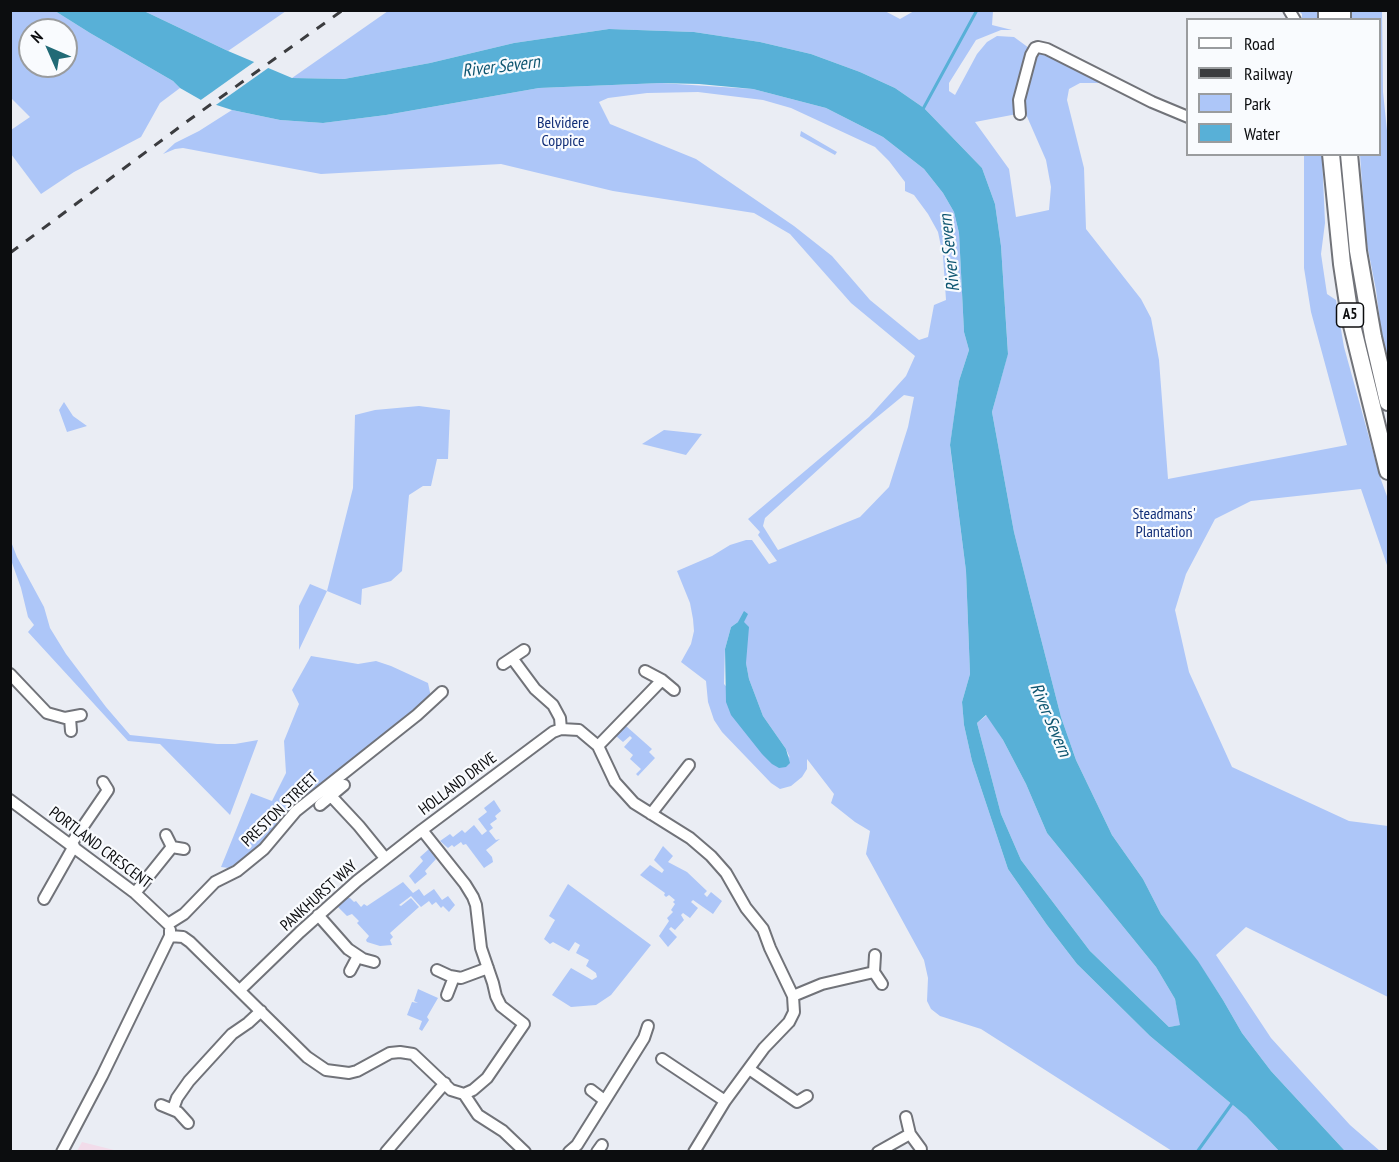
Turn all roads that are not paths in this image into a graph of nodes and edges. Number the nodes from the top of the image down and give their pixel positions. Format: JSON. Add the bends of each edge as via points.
{"nodes":[{"id":1,"x":1020,"y":114,"type":"dead end"},
{"id":2,"x":1186,"y":116,"type":"edge"},
{"id":3,"x":1331,"y":156,"type":"edge"},
{"id":4,"x":1349,"y":156,"type":"edge"},
{"id":5,"x":1389,"y":402,"type":"edge"},
{"id":6,"x":1389,"y":471,"type":"edge"},
{"id":7,"x":524,"y":650,"type":"dead end"},
{"id":8,"x":645,"y":671,"type":"dead end"},
{"id":9,"x":10,"y":674,"type":"edge"},
{"id":10,"x":662,"y":680,"type":"junction"},
{"id":11,"x":674,"y":690,"type":"dead end"},
{"id":12,"x":442,"y":692,"type":"dead end"},
{"id":13,"x":81,"y":715,"type":"dead end"},
{"id":14,"x":70,"y":718,"type":"junction"},
{"id":15,"x":561,"y":729,"type":"junction"},
{"id":16,"x":71,"y":731,"type":"dead end"},
{"id":17,"x":598,"y":746,"type":"junction"},
{"id":18,"x":689,"y":765,"type":"dead end"},
{"id":19,"x":344,"y":785,"type":"dead end"},
{"id":20,"x":109,"y":788,"type":"dead end"},
{"id":21,"x":331,"y":796,"type":"junction"},
{"id":22,"x":10,"y":800,"type":"edge"},
{"id":23,"x":320,"y":805,"type":"dead end"},
{"id":24,"x":651,"y":814,"type":"junction"},
{"id":25,"x":422,"y":830,"type":"junction"},
{"id":26,"x":166,"y":835,"type":"dead end"},
{"id":27,"x":73,"y":845,"type":"junction"},
{"id":28,"x":172,"y":847,"type":"junction"},
{"id":29,"x":184,"y":849,"type":"dead end"},
{"id":30,"x":385,"y":858,"type":"junction"},
{"id":31,"x":135,"y":893,"type":"junction"},
{"id":32,"x":44,"y":899,"type":"dead end"},
{"id":33,"x":318,"y":915,"type":"junction"},
{"id":34,"x":168,"y":924,"type":"junction"},
{"id":35,"x":170,"y":936,"type":"junction"},
{"id":36,"x":875,"y":955,"type":"dead end"},
{"id":37,"x":358,"y":956,"type":"junction"},
{"id":38,"x":374,"y":962,"type":"dead end"},
{"id":39,"x":488,"y":968,"type":"junction"},
{"id":40,"x":437,"y":970,"type":"dead end"},
{"id":41,"x":350,"y":971,"type":"dead end"},
{"id":42,"x":874,"y":972,"type":"junction"},
{"id":43,"x":454,"y":977,"type":"junction"},
{"id":44,"x":882,"y":984,"type":"dead end"},
{"id":45,"x":240,"y":990,"type":"junction"},
{"id":46,"x":447,"y":995,"type":"dead end"},
{"id":47,"x":793,"y":996,"type":"junction"},
{"id":48,"x":261,"y":1011,"type":"junction"},
{"id":49,"x":648,"y":1026,"type":"dead end"},
{"id":50,"x":662,"y":1059,"type":"dead end"},
{"id":51,"x":749,"y":1069,"type":"junction"},
{"id":52,"x":445,"y":1083,"type":"junction"},
{"id":53,"x":591,"y":1090,"type":"dead end"},
{"id":54,"x":464,"y":1094,"type":"junction"},
{"id":55,"x":807,"y":1096,"type":"dead end"},
{"id":56,"x":604,"y":1100,"type":"junction"},
{"id":57,"x":725,"y":1101,"type":"junction"},
{"id":58,"x":160,"y":1106,"type":"dead end"},
{"id":59,"x":173,"y":1109,"type":"junction"},
{"id":60,"x":906,"y":1117,"type":"dead end"},
{"id":61,"x":188,"y":1123,"type":"dead end"},
{"id":62,"x":910,"y":1134,"type":"junction"},
{"id":63,"x":921,"y":1149,"type":"dead end"},
{"id":64,"x":391,"y":1150,"type":"edge"},
{"id":65,"x":62,"y":1152,"type":"edge"},
{"id":66,"x":525,"y":1152,"type":"edge"},
{"id":67,"x":569,"y":1152,"type":"edge"},
{"id":68,"x":694,"y":1152,"type":"edge"},
{"id":69,"x":878,"y":1152,"type":"edge"}],
"edges":[{"from":1,"to":2,"type":"street","via":[[1019,100],[1031,55],[1038,47]]},
{"from":3,"to":6,"type":"highway","number":"A5","via":[[1350,317]]},
{"from":4,"to":5,"type":"highway","number":"A5","via":[[1358,251]]},
{"from":7,"to":15,"type":"street","via":[[508,661],[553,705]]},
{"from":8,"to":10,"type":"street"},
{"from":9,"to":14,"type":"street","via":[[46,713]]},
{"from":10,"to":11,"type":"street"},
{"from":10,"to":17,"type":"street"},
{"from":12,"to":34,"type":"street","name":"PRESTON STREET","via":[[296,811],[264,849],[237,871],[214,882],[184,914]]},
{"from":13,"to":14,"type":"street"},
{"from":14,"to":16,"type":"street"},
{"from":15,"to":17,"type":"street","via":[[579,730]]},
{"from":15,"to":25,"type":"street","name":"HOLLAND DRIVE"},
{"from":17,"to":24,"type":"street","via":[[615,782],[634,803]]},
{"from":18,"to":24,"type":"street"},
{"from":19,"to":21,"type":"street"},
{"from":20,"to":27,"type":"street"},
{"from":21,"to":23,"type":"street"},
{"from":21,"to":30,"type":"street"},
{"from":22,"to":27,"type":"street","name":"PORTLAND CRESCENT"},
{"from":24,"to":47,"type":"street","via":[[690,838],[726,873],[763,929]]},
{"from":25,"to":30,"type":"street","name":"PANKHURST WAY"},
{"from":25,"to":39,"type":"street","name":"HOLLAND DRIVE","via":[[473,897],[478,936]]},
{"from":26,"to":28,"type":"street"},
{"from":27,"to":31,"type":"street","name":"PORTLAND CRESCENT"},
{"from":27,"to":32,"type":"street","via":[[54,891]]},
{"from":28,"to":29,"type":"street"},
{"from":28,"to":31,"type":"street"},
{"from":30,"to":33,"type":"street","name":"PANKHURST WAY"},
{"from":31,"to":34,"type":"street","name":"PORTLAND CRESCENT"},
{"from":33,"to":37,"type":"street"},
{"from":33,"to":45,"type":"street","name":"PANKHURST WAY"},
{"from":34,"to":35,"type":"street"},
{"from":35,"to":45,"type":"street","via":[[190,942]]},
{"from":35,"to":65,"type":"street"},
{"from":36,"to":42,"type":"street"},
{"from":37,"to":38,"type":"street"},
{"from":37,"to":41,"type":"street"},
{"from":39,"to":43,"type":"street"},
{"from":39,"to":54,"type":"street","name":"HOLLAND DRIVE","via":[[498,1002],[524,1024],[487,1078]]},
{"from":40,"to":43,"type":"street"},
{"from":42,"to":44,"type":"street"},
{"from":42,"to":47,"type":"street","via":[[822,984]]},
{"from":43,"to":46,"type":"street"},
{"from":45,"to":48,"type":"street"},
{"from":47,"to":51,"type":"street","via":[[794,1012],[789,1022]]},
{"from":48,"to":52,"type":"street","via":[[310,1060],[326,1070],[349,1073],[400,1052],[413,1054]]},
{"from":48,"to":59,"type":"street","via":[[232,1034],[189,1081]]},
{"from":49,"to":56,"type":"street"},
{"from":50,"to":57,"type":"street"},
{"from":51,"to":55,"type":"street","via":[[797,1102]]},
{"from":51,"to":57,"type":"street"},
{"from":52,"to":54,"type":"street","via":[[451,1090]]},
{"from":52,"to":64,"type":"street"},
{"from":53,"to":56,"type":"street"},
{"from":54,"to":66,"type":"street","via":[[478,1115]]},
{"from":56,"to":67,"type":"street"},
{"from":57,"to":68,"type":"street"},
{"from":58,"to":59,"type":"street"},
{"from":59,"to":61,"type":"street"},
{"from":60,"to":62,"type":"street"},
{"from":62,"to":63,"type":"street"},
{"from":62,"to":69,"type":"street"}]}
